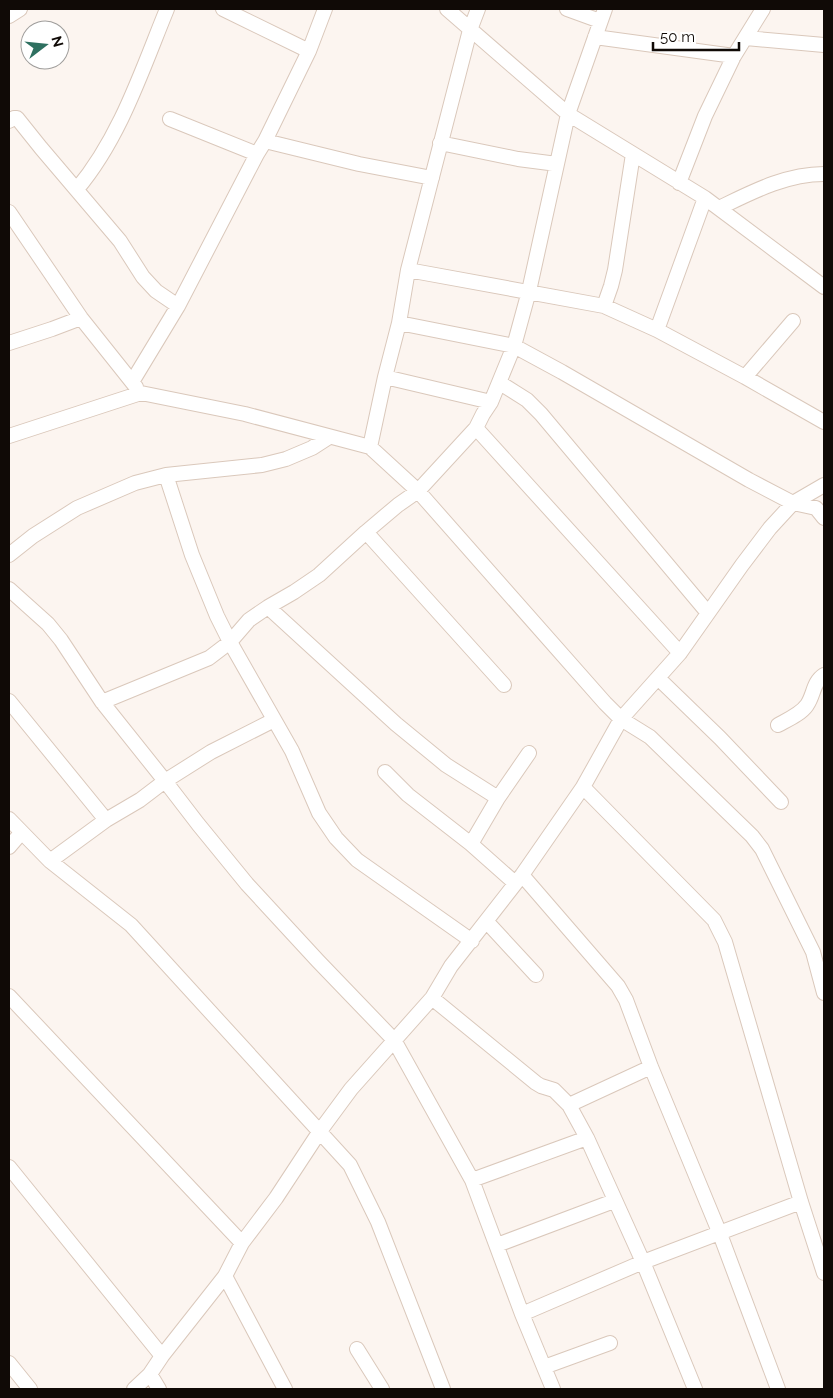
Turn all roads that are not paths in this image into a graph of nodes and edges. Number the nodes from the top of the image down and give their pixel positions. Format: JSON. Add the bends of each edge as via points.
{"nodes":[{"id":1,"x":20,"y":9,"type":"edge"},
{"id":2,"x":167,"y":9,"type":"edge"},
{"id":3,"x":223,"y":9,"type":"edge"},
{"id":4,"x":325,"y":9,"type":"edge"},
{"id":5,"x":446,"y":9,"type":"edge"},
{"id":6,"x":478,"y":9,"type":"edge"},
{"id":7,"x":567,"y":9,"type":"edge"},
{"id":8,"x":763,"y":9,"type":"edge"},
{"id":9,"x":602,"y":15,"type":"edge"},
{"id":10,"x":9,"y":16,"type":"edge"},
{"id":11,"x":470,"y":30,"type":"junction"},
{"id":12,"x":595,"y":37,"type":"junction"},
{"id":13,"x":746,"y":38,"type":"junction"},
{"id":14,"x":824,"y":45,"type":"edge"},
{"id":15,"x":309,"y":51,"type":"junction"},
{"id":16,"x":734,"y":56,"type":"junction"},
{"id":17,"x":568,"y":114,"type":"junction"},
{"id":18,"x":170,"y":119,"type":"dead end"},
{"id":19,"x":9,"y":121,"type":"edge"},
{"id":20,"x":265,"y":141,"type":"junction"},
{"id":21,"x":440,"y":143,"type":"junction"},
{"id":22,"x":257,"y":154,"type":"junction"},
{"id":23,"x":633,"y":154,"type":"junction"},
{"id":24,"x":557,"y":164,"type":"junction"},
{"id":25,"x":824,"y":174,"type":"edge"},
{"id":26,"x":432,"y":178,"type":"junction"},
{"id":27,"x":679,"y":183,"type":"junction"},
{"id":28,"x":77,"y":189,"type":"junction"},
{"id":29,"x":705,"y":198,"type":"junction"},
{"id":30,"x":719,"y":208,"type":"junction"},
{"id":31,"x":9,"y":212,"type":"edge"},
{"id":32,"x":408,"y":270,"type":"junction"},
{"id":33,"x":824,"y":287,"type":"edge"},
{"id":34,"x":529,"y":291,"type":"junction"},
{"id":35,"x":178,"y":306,"type":"junction"},
{"id":36,"x":604,"y":306,"type":"junction"},
{"id":37,"x":80,"y":318,"type":"junction"},
{"id":38,"x":793,"y":321,"type":"dead end"},
{"id":39,"x":399,"y":323,"type":"junction"},
{"id":40,"x":657,"y":330,"type":"junction"},
{"id":41,"x":9,"y":343,"type":"edge"},
{"id":42,"x":514,"y":346,"type":"junction"},
{"id":43,"x":385,"y":377,"type":"junction"},
{"id":44,"x":744,"y":377,"type":"junction"},
{"id":45,"x":132,"y":382,"type":"junction"},
{"id":46,"x":500,"y":383,"type":"junction"},
{"id":47,"x":141,"y":393,"type":"junction"},
{"id":48,"x":491,"y":402,"type":"junction"},
{"id":49,"x":823,"y":418,"type":"edge"},
{"id":50,"x":476,"y":428,"type":"junction"},
{"id":51,"x":9,"y":436,"type":"edge"},
{"id":52,"x":329,"y":437,"type":"junction"},
{"id":53,"x":370,"y":447,"type":"junction"},
{"id":54,"x":166,"y":475,"type":"junction"},
{"id":55,"x":824,"y":485,"type":"edge"},
{"id":56,"x":418,"y":491,"type":"junction"},
{"id":57,"x":793,"y":503,"type":"junction"},
{"id":58,"x":824,"y":518,"type":"edge"},
{"id":59,"x":366,"y":532,"type":"junction"},
{"id":60,"x":9,"y":554,"type":"edge"},
{"id":61,"x":9,"y":589,"type":"edge"},
{"id":62,"x":268,"y":607,"type":"junction"},
{"id":63,"x":708,"y":612,"type":"junction"},
{"id":64,"x":230,"y":642,"type":"junction"},
{"id":65,"x":680,"y":653,"type":"junction"},
{"id":66,"x":824,"y":675,"type":"edge"},
{"id":67,"x":658,"y":678,"type":"junction"},
{"id":68,"x":504,"y":685,"type":"dead end"},
{"id":69,"x":9,"y":701,"type":"edge"},
{"id":70,"x":102,"y":702,"type":"junction"},
{"id":71,"x":621,"y":719,"type":"junction"},
{"id":72,"x":274,"y":720,"type":"junction"},
{"id":73,"x":778,"y":725,"type":"dead end"},
{"id":74,"x":529,"y":753,"type":"dead end"},
{"id":75,"x":386,"y":772,"type":"dead end"},
{"id":76,"x":166,"y":781,"type":"junction"},
{"id":77,"x":583,"y":787,"type":"junction"},
{"id":78,"x":498,"y":798,"type":"junction"},
{"id":79,"x":781,"y":802,"type":"dead end"},
{"id":80,"x":9,"y":819,"type":"edge"},
{"id":81,"x":106,"y":820,"type":"junction"},
{"id":82,"x":21,"y":833,"type":"junction"},
{"id":83,"x":472,"y":844,"type":"junction"},
{"id":84,"x":9,"y":847,"type":"edge"},
{"id":85,"x":50,"y":861,"type":"junction"},
{"id":86,"x":518,"y":879,"type":"junction"},
{"id":87,"x":487,"y":922,"type":"junction"},
{"id":88,"x":472,"y":941,"type":"junction"},
{"id":89,"x":819,"y":951,"type":"edge"},
{"id":90,"x":536,"y":975,"type":"dead end"},
{"id":91,"x":824,"y":993,"type":"edge"},
{"id":92,"x":9,"y":996,"type":"edge"},
{"id":93,"x":432,"y":998,"type":"junction"},
{"id":94,"x":394,"y":1040,"type":"junction"},
{"id":95,"x":651,"y":1067,"type":"junction"},
{"id":96,"x":569,"y":1105,"type":"junction"},
{"id":97,"x":320,"y":1131,"type":"junction"},
{"id":98,"x":587,"y":1138,"type":"junction"},
{"id":99,"x":9,"y":1167,"type":"edge"},
{"id":100,"x":472,"y":1180,"type":"junction"},
{"id":101,"x":614,"y":1200,"type":"junction"},
{"id":102,"x":801,"y":1202,"type":"junction"},
{"id":103,"x":720,"y":1234,"type":"junction"},
{"id":104,"x":242,"y":1243,"type":"junction"},
{"id":105,"x":497,"y":1245,"type":"junction"},
{"id":106,"x":643,"y":1262,"type":"junction"},
{"id":107,"x":824,"y":1273,"type":"edge"},
{"id":108,"x":225,"y":1276,"type":"junction"},
{"id":109,"x":522,"y":1314,"type":"junction"},
{"id":110,"x":610,"y":1343,"type":"dead end"},
{"id":111,"x":357,"y":1348,"type":"dead end"},
{"id":112,"x":162,"y":1356,"type":"junction"},
{"id":113,"x":9,"y":1363,"type":"edge"},
{"id":114,"x":544,"y":1367,"type":"junction"},
{"id":115,"x":150,"y":1374,"type":"junction"},
{"id":116,"x":30,"y":1389,"type":"edge"},
{"id":117,"x":134,"y":1389,"type":"edge"},
{"id":118,"x":159,"y":1389,"type":"edge"},
{"id":119,"x":284,"y":1389,"type":"edge"},
{"id":120,"x":382,"y":1389,"type":"edge"},
{"id":121,"x":443,"y":1389,"type":"edge"},
{"id":122,"x":553,"y":1389,"type":"edge"},
{"id":123,"x":695,"y":1389,"type":"edge"},
{"id":124,"x":778,"y":1389,"type":"edge"}],
"edges":[{"from":1,"to":10,"type":"street"},
{"from":2,"to":28,"type":"street","via":[[122,115],[103,153]]},
{"from":3,"to":15,"type":"street"},
{"from":4,"to":15,"type":"street"},
{"from":5,"to":11,"type":"street"},
{"from":6,"to":11,"type":"street"},
{"from":7,"to":9,"type":"street"},
{"from":8,"to":13,"type":"street"},
{"from":9,"to":12,"type":"street"},
{"from":11,"to":17,"type":"street"},
{"from":11,"to":21,"type":"street"},
{"from":12,"to":16,"type":"street"},
{"from":12,"to":17,"type":"street"},
{"from":13,"to":14,"type":"street"},
{"from":13,"to":16,"type":"street"},
{"from":15,"to":20,"type":"street"},
{"from":16,"to":27,"type":"street","via":[[705,116]]},
{"from":17,"to":23,"type":"street"},
{"from":17,"to":24,"type":"street"},
{"from":18,"to":22,"type":"street"},
{"from":19,"to":28,"type":"street","via":[[17,118]]},
{"from":20,"to":22,"type":"street"},
{"from":20,"to":26,"type":"street"},
{"from":21,"to":24,"type":"street"},
{"from":21,"to":26,"type":"street"},
{"from":22,"to":35,"type":"street"},
{"from":23,"to":27,"type":"street"},
{"from":23,"to":36,"type":"street","via":[[612,286]]},
{"from":24,"to":34,"type":"street"},
{"from":25,"to":30,"type":"street","via":[[771,184]]},
{"from":26,"to":32,"type":"street"},
{"from":27,"to":29,"type":"street"},
{"from":28,"to":35,"type":"street","via":[[156,291]]},
{"from":29,"to":30,"type":"street"},
{"from":29,"to":40,"type":"street"},
{"from":30,"to":33,"type":"street"},
{"from":31,"to":37,"type":"street"},
{"from":32,"to":34,"type":"street"},
{"from":32,"to":39,"type":"street"},
{"from":34,"to":36,"type":"street"},
{"from":34,"to":42,"type":"street"},
{"from":35,"to":45,"type":"street"},
{"from":36,"to":40,"type":"street"},
{"from":37,"to":41,"type":"street"},
{"from":37,"to":45,"type":"street"},
{"from":38,"to":44,"type":"street"},
{"from":39,"to":42,"type":"street"},
{"from":39,"to":43,"type":"street"},
{"from":40,"to":44,"type":"street"},
{"from":42,"to":46,"type":"street"},
{"from":42,"to":57,"type":"street"},
{"from":43,"to":48,"type":"street"},
{"from":43,"to":53,"type":"street"},
{"from":44,"to":49,"type":"street"},
{"from":45,"to":47,"type":"street"},
{"from":46,"to":48,"type":"street"},
{"from":46,"to":63,"type":"street","via":[[527,400],[541,414]]},
{"from":47,"to":51,"type":"street"},
{"from":47,"to":52,"type":"street","via":[[245,414]]},
{"from":48,"to":50,"type":"street"},
{"from":50,"to":56,"type":"street"},
{"from":50,"to":65,"type":"street"},
{"from":52,"to":53,"type":"street"},
{"from":52,"to":54,"type":"street","via":[[286,459]]},
{"from":53,"to":56,"type":"street"},
{"from":54,"to":60,"type":"street","via":[[135,483],[77,508]]},
{"from":54,"to":64,"type":"street","via":[[192,555]]},
{"from":55,"to":57,"type":"street"},
{"from":56,"to":59,"type":"street"},
{"from":56,"to":71,"type":"street"},
{"from":57,"to":58,"type":"street","via":[[816,508]]},
{"from":57,"to":63,"type":"street","via":[[770,528]]},
{"from":59,"to":62,"type":"street","via":[[319,575]]},
{"from":59,"to":68,"type":"street"},
{"from":61,"to":70,"type":"street","via":[[48,624]]},
{"from":62,"to":64,"type":"street","via":[[249,620]]},
{"from":62,"to":78,"type":"street","via":[[396,724],[446,765]]},
{"from":63,"to":65,"type":"street"},
{"from":64,"to":70,"type":"street","via":[[209,658]]},
{"from":64,"to":72,"type":"street"},
{"from":65,"to":67,"type":"street"},
{"from":66,"to":73,"type":"street","via":[[816,683],[804,709]]},
{"from":67,"to":71,"type":"street"},
{"from":67,"to":79,"type":"street"},
{"from":69,"to":81,"type":"street"},
{"from":70,"to":76,"type":"street"},
{"from":71,"to":77,"type":"street"},
{"from":71,"to":89,"type":"street","via":[[650,737],[752,836]]},
{"from":72,"to":76,"type":"street","via":[[211,752]]},
{"from":72,"to":88,"type":"street","via":[[292,751],[319,812],[336,838],[357,860]]},
{"from":74,"to":78,"type":"street"},
{"from":75,"to":83,"type":"street","via":[[408,795]]},
{"from":76,"to":81,"type":"street"},
{"from":76,"to":94,"type":"street","via":[[248,884]]},
{"from":77,"to":86,"type":"street"},
{"from":77,"to":102,"type":"street","via":[[714,920],[725,942]]},
{"from":78,"to":83,"type":"street"},
{"from":80,"to":82,"type":"street"},
{"from":81,"to":85,"type":"street"},
{"from":82,"to":84,"type":"street"},
{"from":82,"to":85,"type":"street"},
{"from":83,"to":86,"type":"street"},
{"from":85,"to":97,"type":"street","via":[[131,925]]},
{"from":86,"to":87,"type":"street"},
{"from":86,"to":95,"type":"street","via":[[618,986]]},
{"from":87,"to":88,"type":"street"},
{"from":87,"to":90,"type":"street"},
{"from":88,"to":93,"type":"street","via":[[451,966]]},
{"from":89,"to":91,"type":"street"},
{"from":92,"to":104,"type":"street"},
{"from":93,"to":94,"type":"street"},
{"from":93,"to":96,"type":"street","via":[[536,1083],[554,1090]]},
{"from":94,"to":97,"type":"street"},
{"from":94,"to":100,"type":"street"},
{"from":95,"to":96,"type":"street"},
{"from":95,"to":103,"type":"street"},
{"from":96,"to":98,"type":"street"},
{"from":97,"to":104,"type":"street"},
{"from":97,"to":121,"type":"street","via":[[350,1165],[378,1222]]},
{"from":98,"to":100,"type":"street"},
{"from":98,"to":101,"type":"street"},
{"from":99,"to":112,"type":"street"},
{"from":100,"to":105,"type":"street"},
{"from":101,"to":105,"type":"street"},
{"from":101,"to":106,"type":"street"},
{"from":102,"to":103,"type":"street"},
{"from":102,"to":107,"type":"street"},
{"from":103,"to":106,"type":"street"},
{"from":103,"to":124,"type":"street"},
{"from":104,"to":108,"type":"street"},
{"from":105,"to":109,"type":"street"},
{"from":106,"to":109,"type":"street"},
{"from":106,"to":123,"type":"street"},
{"from":108,"to":112,"type":"street"},
{"from":108,"to":119,"type":"street"},
{"from":109,"to":114,"type":"street"},
{"from":110,"to":114,"type":"street"},
{"from":111,"to":120,"type":"street"},
{"from":112,"to":115,"type":"street"},
{"from":113,"to":116,"type":"street"},
{"from":114,"to":122,"type":"street"},
{"from":115,"to":117,"type":"street"},
{"from":115,"to":118,"type":"street"}]}
